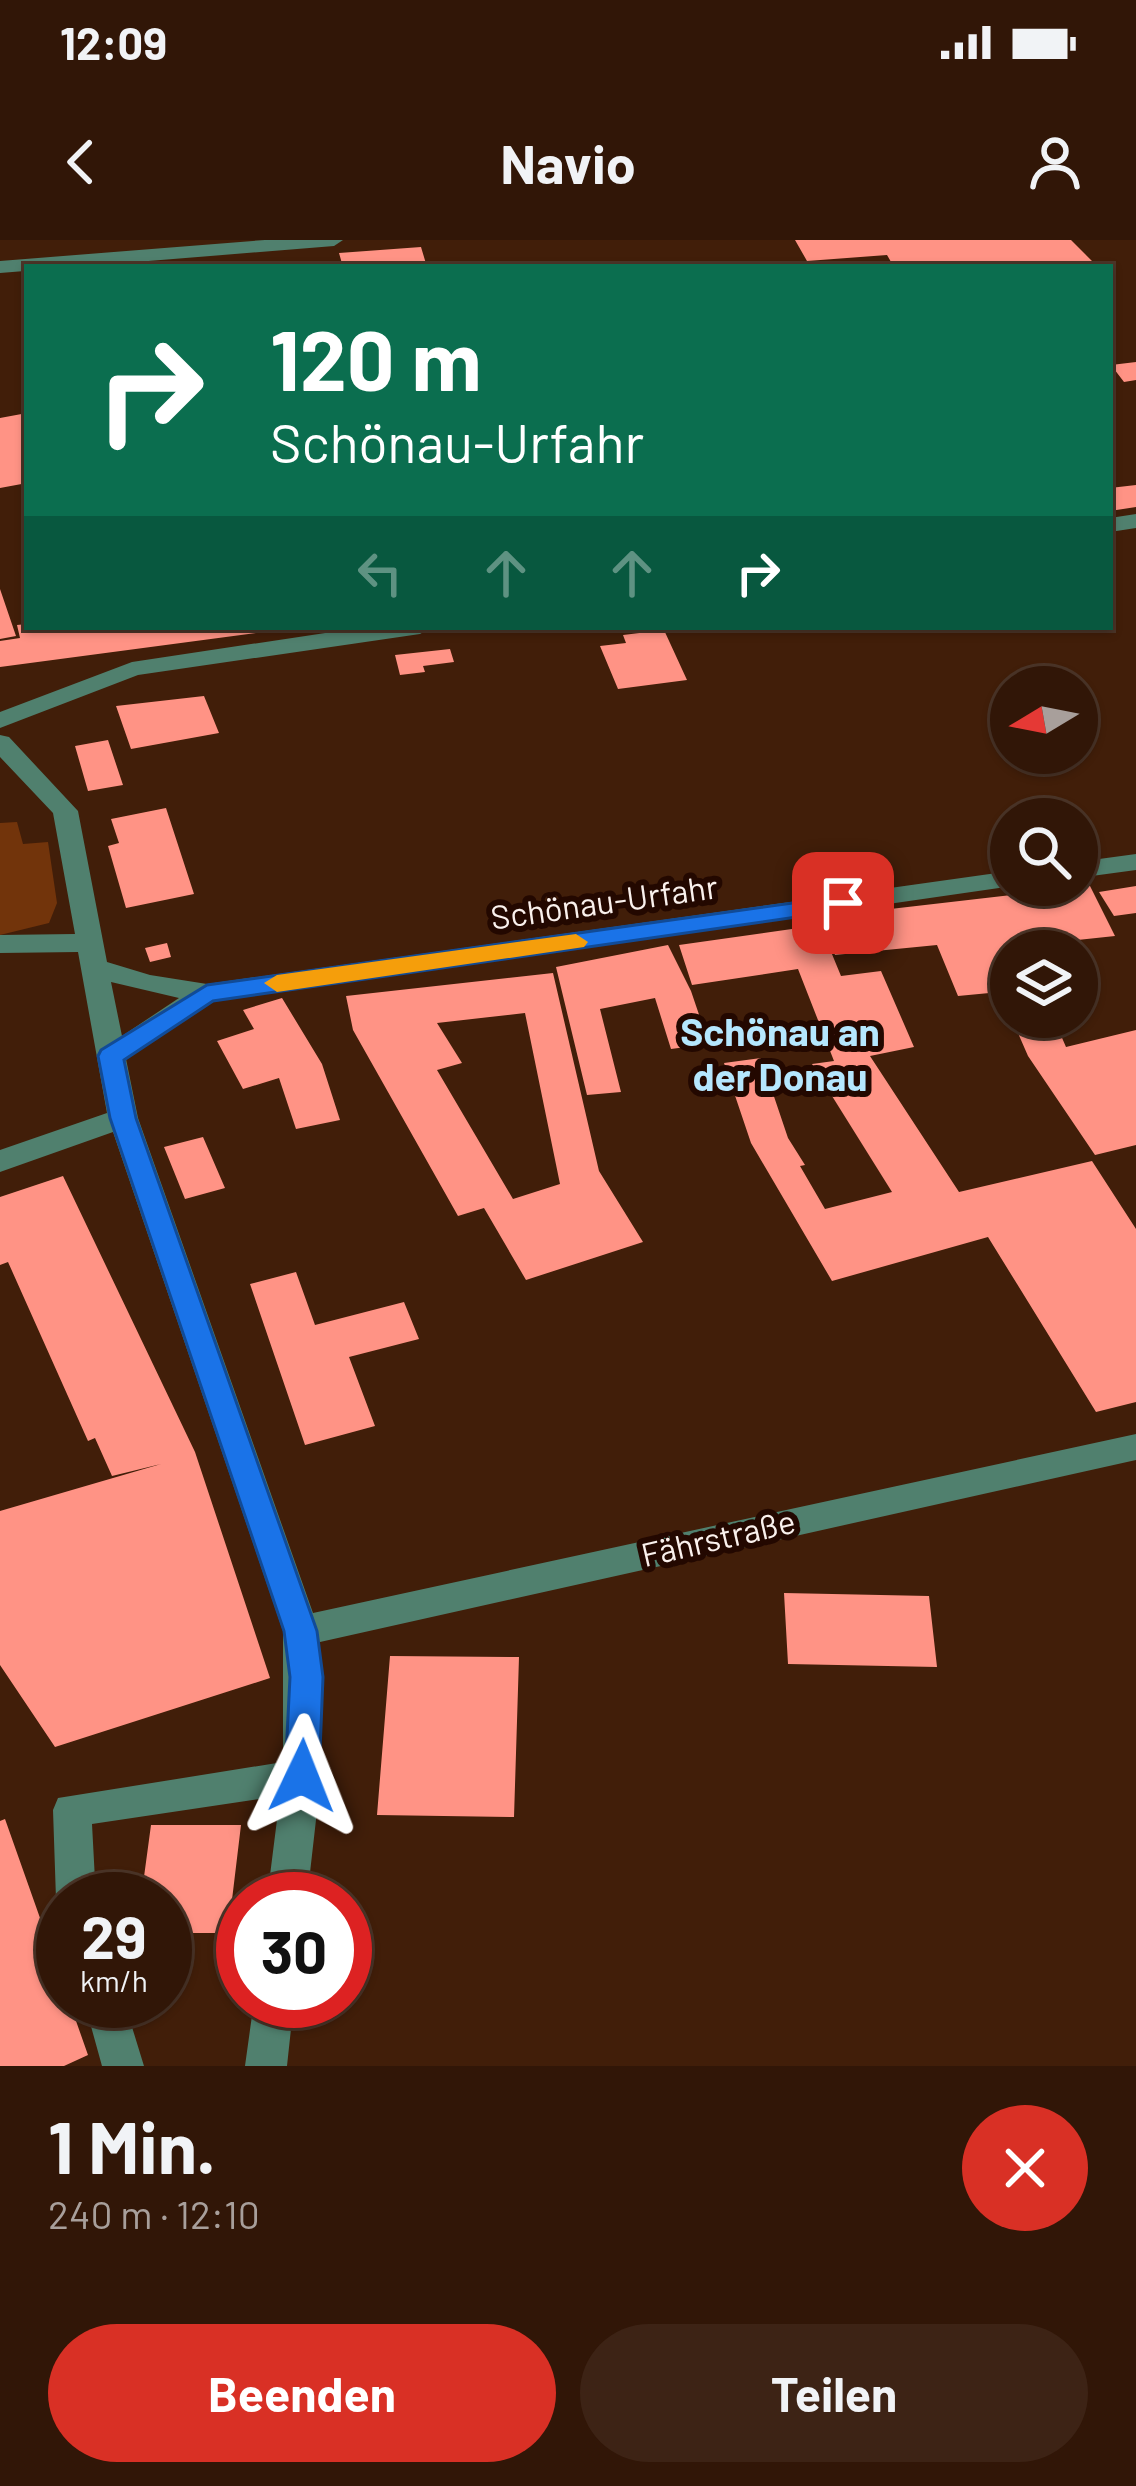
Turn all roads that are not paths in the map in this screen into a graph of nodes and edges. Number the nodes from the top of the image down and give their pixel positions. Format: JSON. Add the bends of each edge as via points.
{"nodes":[{"id":1,"x":334,"y":240,"type":"edge"},
{"id":2,"x":37,"y":264,"type":"edge"},
{"id":3,"x":396,"y":630,"type":"edge"},
{"id":4,"x":0,"y":721,"type":"edge"},
{"id":5,"x":0,"y":742,"type":"edge"},
{"id":6,"x":1136,"y":862,"type":"edge"},
{"id":7,"x":1098,"y":867,"type":"edge"},
{"id":8,"x":990,"y":882,"type":"edge"},
{"id":9,"x":0,"y":944,"type":"edge"},
{"id":10,"x":92,"y":955,"type":"junction"},
{"id":11,"x":207,"y":993,"type":"junction"},
{"id":12,"x":111,"y":1056,"type":"junction"},
{"id":13,"x":123,"y":1118,"type":"junction"},
{"id":14,"x":0,"y":1161,"type":"edge"},
{"id":15,"x":1136,"y":1448,"type":"edge"},
{"id":16,"x":301,"y":1631,"type":"junction"},
{"id":17,"x":302,"y":1776,"type":"junction"},
{"id":18,"x":74,"y":1872,"type":"edge"},
{"id":19,"x":290,"y":1872,"type":"edge"},
{"id":20,"x":112,"y":2028,"type":"edge"},
{"id":21,"x":271,"y":2028,"type":"edge"},
{"id":22,"x":124,"y":2066,"type":"edge"},
{"id":23,"x":266,"y":2066,"type":"edge"}],
"edges":[{"from":1,"to":2,"type":"street"},
{"from":3,"to":4,"type":"street","via":[[132,669]]},
{"from":5,"to":10,"type":"street","via":[[65,811]]},
{"from":6,"to":7,"type":"street"},
{"from":8,"to":11,"type":"street","name":"Schönau-Urfahr"},
{"from":9,"to":10,"type":"street","name":"Schönau-Urfahr"},
{"from":10,"to":11,"type":"street","name":"Schönau-Urfahr","via":[[148,984]]},
{"from":10,"to":12,"type":"street"},
{"from":11,"to":12,"type":"street","name":"Schönau-Urfahr"},
{"from":12,"to":13,"type":"street"},
{"from":13,"to":14,"type":"street"},
{"from":13,"to":16,"type":"street"},
{"from":15,"to":16,"type":"street","name":"Fährstraße"},
{"from":16,"to":17,"type":"street"},
{"from":17,"to":18,"type":"street","via":[[71,1810]]},
{"from":17,"to":19,"type":"street"},
{"from":20,"to":22,"type":"street"},
{"from":21,"to":23,"type":"street"}]}
